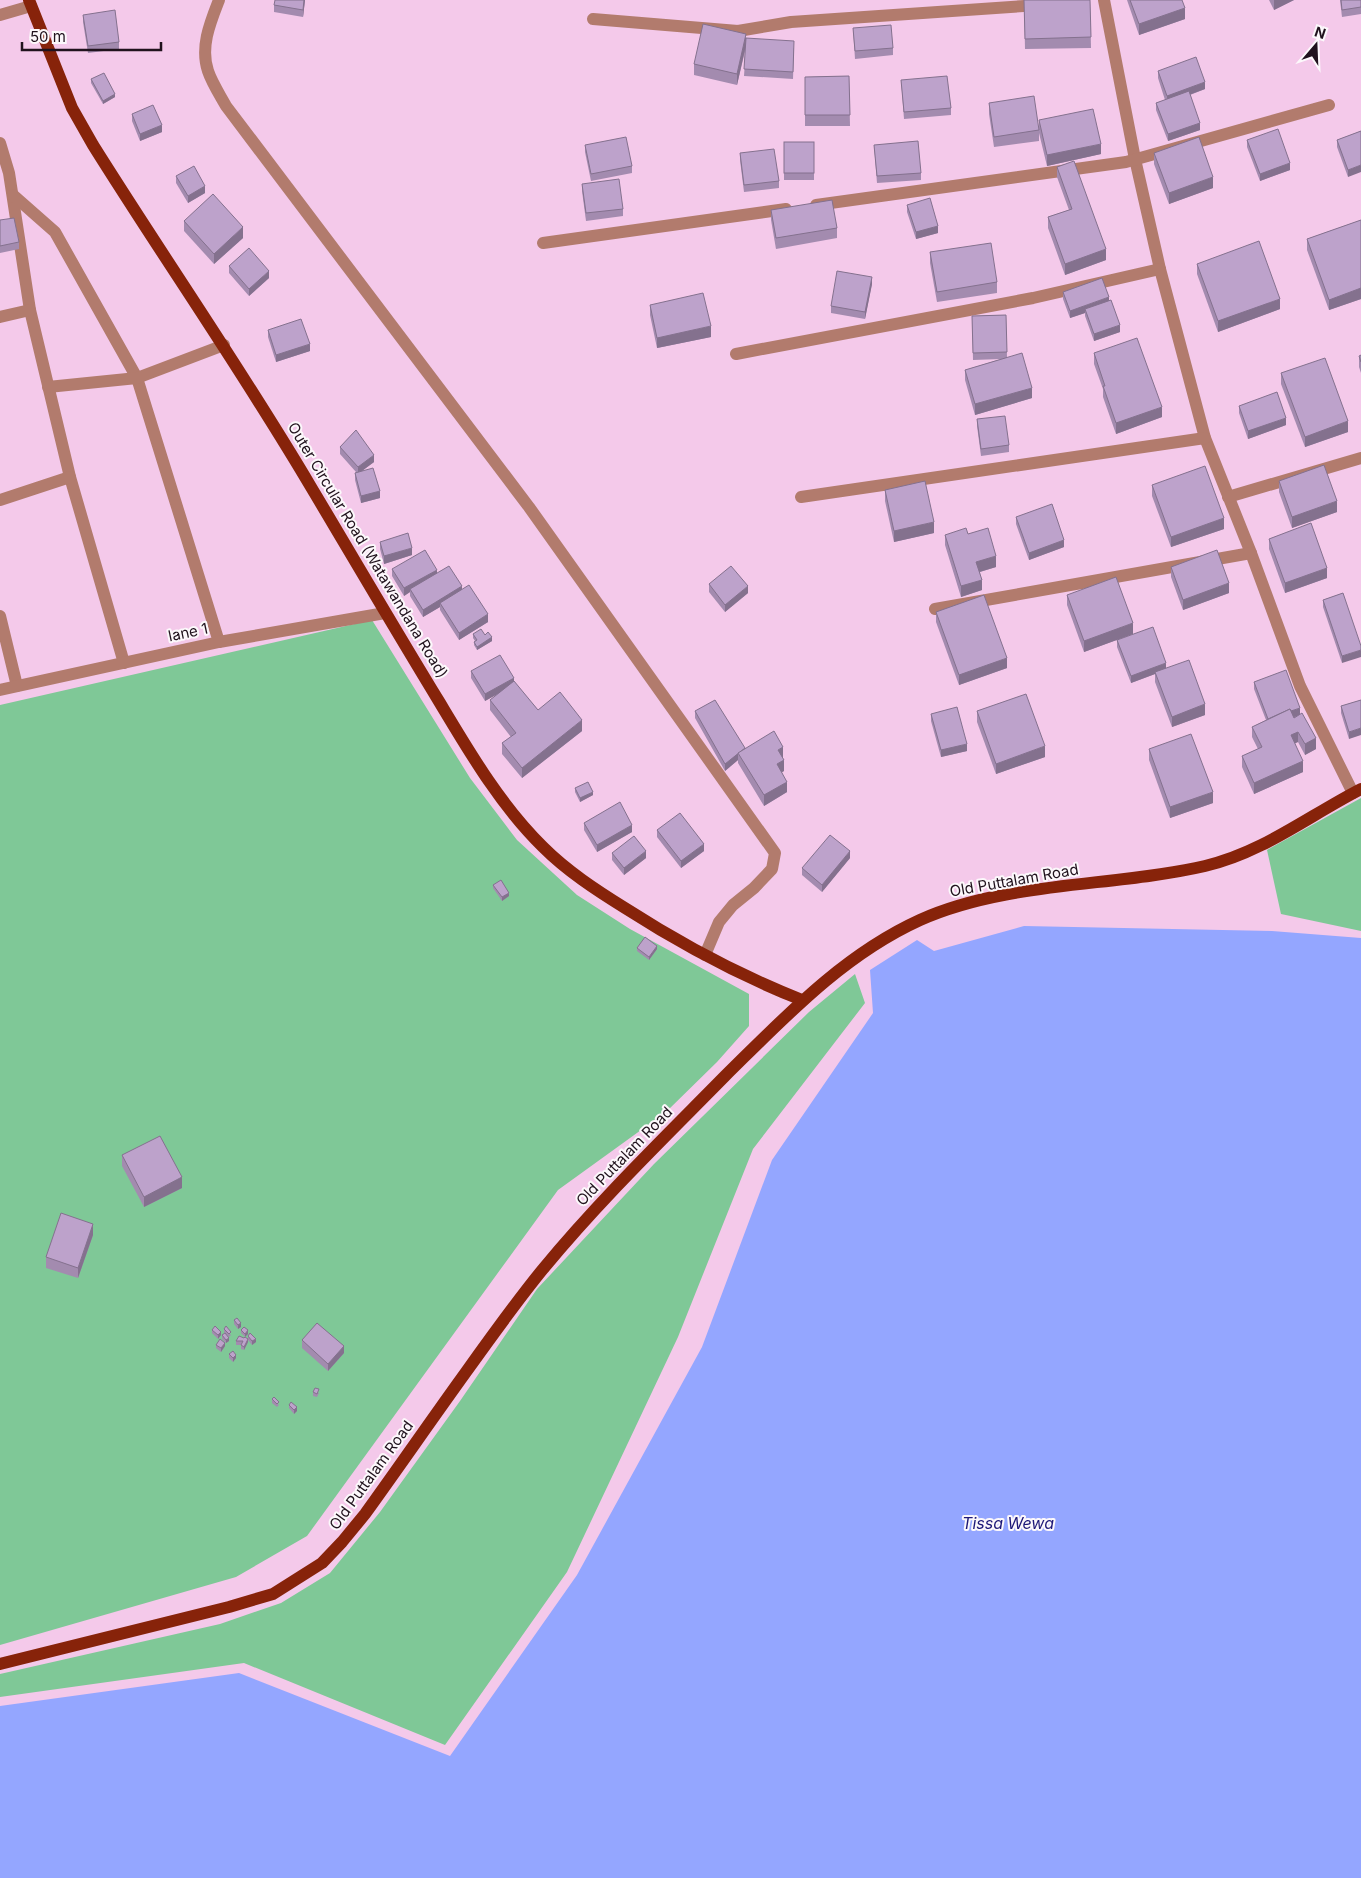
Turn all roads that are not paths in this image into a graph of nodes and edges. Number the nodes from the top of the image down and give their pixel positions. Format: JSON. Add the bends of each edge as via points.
{"nodes":[{"id":1,"x":219,"y":0,"type":"edge"},
{"id":2,"x":1101,"y":1,"type":"edge"},
{"id":3,"x":30,"y":3,"type":"edge"},
{"id":4,"x":1055,"y":4,"type":"edge"},
{"id":5,"x":0,"y":15,"type":"edge"},
{"id":6,"x":593,"y":19,"type":"dead end"},
{"id":7,"x":1329,"y":105,"type":"dead end"},
{"id":8,"x":0,"y":143,"type":"edge"},
{"id":9,"x":1135,"y":159,"type":"junction"},
{"id":10,"x":12,"y":195,"type":"junction"},
{"id":11,"x":543,"y":243,"type":"dead end"},
{"id":12,"x":1160,"y":269,"type":"junction"},
{"id":13,"x":30,"y":310,"type":"junction"},
{"id":14,"x":0,"y":317,"type":"edge"},
{"id":15,"x":224,"y":345,"type":"junction"},
{"id":16,"x":736,"y":354,"type":"dead end"},
{"id":17,"x":137,"y":378,"type":"junction"},
{"id":18,"x":48,"y":387,"type":"junction"},
{"id":19,"x":1205,"y":438,"type":"junction"},
{"id":20,"x":1361,"y":458,"type":"edge"},
{"id":21,"x":70,"y":477,"type":"junction"},
{"id":22,"x":801,"y":497,"type":"dead end"},
{"id":23,"x":1228,"y":497,"type":"junction"},
{"id":24,"x":0,"y":500,"type":"edge"},
{"id":25,"x":1251,"y":554,"type":"junction"},
{"id":26,"x":935,"y":609,"type":"dead end"},
{"id":27,"x":385,"y":613,"type":"junction"},
{"id":28,"x":0,"y":616,"type":"edge"},
{"id":29,"x":219,"y":642,"type":"junction"},
{"id":30,"x":124,"y":663,"type":"junction"},
{"id":31,"x":17,"y":686,"type":"junction"},
{"id":32,"x":0,"y":690,"type":"edge"},
{"id":33,"x":1357,"y":791,"type":"edge"},
{"id":34,"x":705,"y":955,"type":"junction"},
{"id":35,"x":802,"y":1000,"type":"junction"},
{"id":36,"x":0,"y":1664,"type":"edge"}],
"edges":[{"from":1,"to":34,"type":"street","via":[[210,21],[204,50],[208,72],[226,106],[529,507],[775,853],[772,869],[719,922]]},
{"from":2,"to":9,"type":"street"},
{"from":3,"to":5,"type":"street"},
{"from":3,"to":15,"type":"main road","name":"Outer Circular Road (Watawandana Road)","via":[[72,108]]},
{"from":4,"to":6,"type":"street","via":[[791,22],[738,31]]},
{"from":7,"to":9,"type":"street"},
{"from":8,"to":10,"type":"street"},
{"from":9,"to":11,"type":"street"},
{"from":9,"to":12,"type":"street"},
{"from":10,"to":13,"type":"street"},
{"from":10,"to":17,"type":"street","via":[[55,232]]},
{"from":12,"to":16,"type":"street","via":[[1033,298]]},
{"from":12,"to":19,"type":"street"},
{"from":13,"to":14,"type":"street"},
{"from":13,"to":18,"type":"street"},
{"from":15,"to":17,"type":"street"},
{"from":15,"to":27,"type":"main road","name":"Outer Circular Road (Watawandana Road)","via":[[280,433]]},
{"from":17,"to":18,"type":"street"},
{"from":17,"to":29,"type":"street"},
{"from":18,"to":21,"type":"street"},
{"from":19,"to":22,"type":"street"},
{"from":19,"to":23,"type":"street"},
{"from":20,"to":23,"type":"street"},
{"from":21,"to":24,"type":"street"},
{"from":21,"to":30,"type":"street"},
{"from":23,"to":25,"type":"street"},
{"from":25,"to":26,"type":"street"},
{"from":25,"to":33,"type":"street","via":[[1300,686]]},
{"from":27,"to":29,"type":"street","name":"lane 1"},
{"from":27,"to":34,"type":"main road","name":"Outer Circular Road (Watawandana Road)","via":[[484,773],[531,835],[568,869],[603,894]]},
{"from":28,"to":31,"type":"street"},
{"from":29,"to":30,"type":"street","name":"lane 1"},
{"from":30,"to":31,"type":"street","name":"lane 1"},
{"from":31,"to":32,"type":"street","name":"lane 1"},
{"from":33,"to":35,"type":"main road","name":"Old Puttalam Road","via":[[1231,859],[949,908],[891,934],[867,949]]},
{"from":34,"to":35,"type":"main road","name":"Outer Circular Road (Watawandana Road)"},
{"from":35,"to":36,"type":"main road","name":"Old Puttalam Road","via":[[582,1223],[516,1302],[365,1514],[322,1563],[273,1594]]}]}
